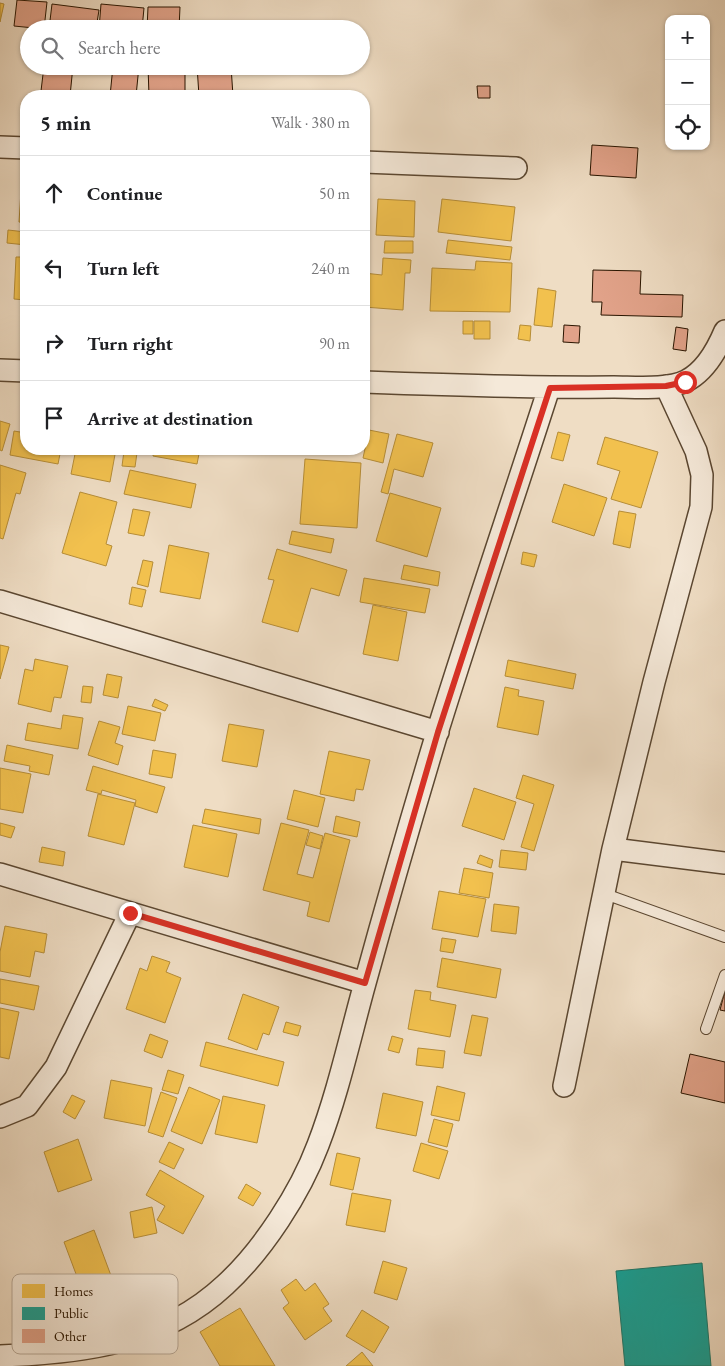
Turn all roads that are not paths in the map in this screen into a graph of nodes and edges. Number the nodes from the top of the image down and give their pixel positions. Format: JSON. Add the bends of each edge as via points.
{"nodes":[{"id":1,"x":0,"y":147,"type":"edge"},
{"id":2,"x":20,"y":148,"type":"edge"},
{"id":3,"x":370,"y":162,"type":"edge"},
{"id":4,"x":516,"y":168,"type":"dead end"},
{"id":5,"x":725,"y":331,"type":"edge"},
{"id":6,"x":0,"y":370,"type":"edge"},
{"id":7,"x":20,"y":371,"type":"edge"},
{"id":8,"x":370,"y":382,"type":"edge"},
{"id":9,"x":666,"y":386,"type":"junction"},
{"id":10,"x":550,"y":388,"type":"junction"},
{"id":11,"x":0,"y":601,"type":"edge"},
{"id":12,"x":438,"y":732,"type":"junction"},
{"id":13,"x":613,"y":849,"type":"junction"},
{"id":14,"x":725,"y":863,"type":"edge"},
{"id":15,"x":0,"y":874,"type":"edge"},
{"id":16,"x":605,"y":894,"type":"junction"},
{"id":17,"x":130,"y":913,"type":"junction"},
{"id":18,"x":725,"y":937,"type":"edge"},
{"id":19,"x":725,"y":975,"type":"edge"},
{"id":20,"x":365,"y":983,"type":"junction"},
{"id":21,"x":706,"y":1029,"type":"dead end"},
{"id":22,"x":564,"y":1086,"type":"dead end"},
{"id":23,"x":0,"y":1117,"type":"edge"},
{"id":24,"x":178,"y":1317,"type":"edge"},
{"id":25,"x":40,"y":1354,"type":"edge"},
{"id":26,"x":0,"y":1356,"type":"edge"}],
"edges":[{"from":1,"to":2,"type":"street"},
{"from":3,"to":4,"type":"street"},
{"from":5,"to":9,"type":"street","via":[[700,372],[685,382]]},
{"from":6,"to":7,"type":"street"},
{"from":8,"to":10,"type":"street"},
{"from":9,"to":10,"type":"street"},
{"from":9,"to":13,"type":"street","via":[[696,451],[702,475],[701,507]]},
{"from":10,"to":12,"type":"street"},
{"from":11,"to":12,"type":"street"},
{"from":12,"to":20,"type":"street"},
{"from":13,"to":14,"type":"street"},
{"from":13,"to":16,"type":"street"},
{"from":15,"to":17,"type":"street"},
{"from":16,"to":18,"type":"lane"},
{"from":16,"to":22,"type":"street"},
{"from":17,"to":20,"type":"street"},
{"from":17,"to":23,"type":"street","via":[[56,1067],[27,1106]]},
{"from":19,"to":21,"type":"lane"},
{"from":20,"to":24,"type":"street","via":[[318,1147],[291,1202],[254,1256],[196,1308]]},
{"from":25,"to":26,"type":"street"}]}
